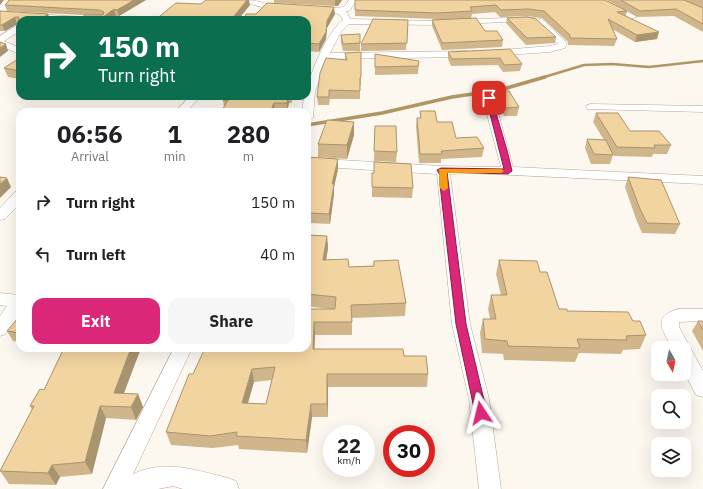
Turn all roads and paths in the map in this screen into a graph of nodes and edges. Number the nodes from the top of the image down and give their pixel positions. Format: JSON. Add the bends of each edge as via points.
{"nodes":[{"id":1,"x":245,"y":0,"type":"edge"},
{"id":2,"x":271,"y":0,"type":"edge"},
{"id":3,"x":353,"y":0,"type":"edge"},
{"id":4,"x":598,"y":0,"type":"edge"},
{"id":5,"x":262,"y":8,"type":"junction"},
{"id":6,"x":296,"y":8,"type":"edge"},
{"id":7,"x":340,"y":13,"type":"junction"},
{"id":8,"x":0,"y":14,"type":"edge"},
{"id":9,"x":16,"y":16,"type":"edge"},
{"id":10,"x":633,"y":17,"type":"dead end"},
{"id":11,"x":16,"y":30,"type":"edge"},
{"id":12,"x":0,"y":40,"type":"edge"},
{"id":13,"x":0,"y":43,"type":"edge"},
{"id":14,"x":16,"y":49,"type":"edge"},
{"id":15,"x":324,"y":56,"type":"junction"},
{"id":16,"x":311,"y":86,"type":"edge"},
{"id":17,"x":489,"y":98,"type":"dead end"},
{"id":18,"x":192,"y":100,"type":"edge"},
{"id":19,"x":591,"y":107,"type":"dead end"},
{"id":20,"x":184,"y":108,"type":"edge"},
{"id":21,"x":703,"y":109,"type":"edge"},
{"id":22,"x":311,"y":162,"type":"edge"},
{"id":23,"x":441,"y":170,"type":"junction"},
{"id":24,"x":508,"y":171,"type":"junction"},
{"id":25,"x":703,"y":180,"type":"edge"},
{"id":26,"x":16,"y":199,"type":"edge"},
{"id":27,"x":0,"y":216,"type":"edge"},
{"id":28,"x":0,"y":299,"type":"edge"},
{"id":29,"x":16,"y":301,"type":"edge"},
{"id":30,"x":16,"y":307,"type":"edge"},
{"id":31,"x":703,"y":315,"type":"edge"},
{"id":32,"x":0,"y":329,"type":"edge"},
{"id":33,"x":677,"y":341,"type":"edge"},
{"id":34,"x":181,"y":352,"type":"edge"},
{"id":35,"x":691,"y":367,"type":"edge"},
{"id":36,"x":703,"y":389,"type":"edge"},
{"id":37,"x":114,"y":489,"type":"edge"},
{"id":38,"x":126,"y":489,"type":"edge"},
{"id":39,"x":228,"y":489,"type":"edge"},
{"id":40,"x":490,"y":489,"type":"edge"}],
"edges":[{"from":1,"to":5,"type":"street","via":[[260,3]]},
{"from":2,"to":5,"type":"street"},
{"from":3,"to":7,"type":"street"},
{"from":4,"to":10,"type":"street"},
{"from":5,"to":6,"type":"street"},
{"from":7,"to":15,"type":"street","via":[[340,25]]},
{"from":7,"to":15,"type":"street","via":[[430,24],[527,19],[539,22],[563,43],[562,46],[550,49],[480,53]]},
{"from":8,"to":9,"type":"street"},
{"from":11,"to":12,"type":"street"},
{"from":13,"to":14,"type":"street"},
{"from":15,"to":16,"type":"street"},
{"from":17,"to":24,"type":"street"},
{"from":18,"to":20,"type":"street"},
{"from":19,"to":21,"type":"street"},
{"from":22,"to":23,"type":"street"},
{"from":23,"to":24,"type":"street"},
{"from":23,"to":40,"type":"street","via":[[444,175],[461,324],[479,399]]},
{"from":24,"to":25,"type":"street"},
{"from":26,"to":27,"type":"street"},
{"from":28,"to":29,"type":"street"},
{"from":30,"to":32,"type":"street"},
{"from":31,"to":33,"type":"street","via":[[678,315],[670,319],[670,327]]},
{"from":34,"to":37,"type":"street"},
{"from":35,"to":36,"type":"street"},
{"from":38,"to":39,"type":"street","via":[[142,481],[173,476]]}]}
